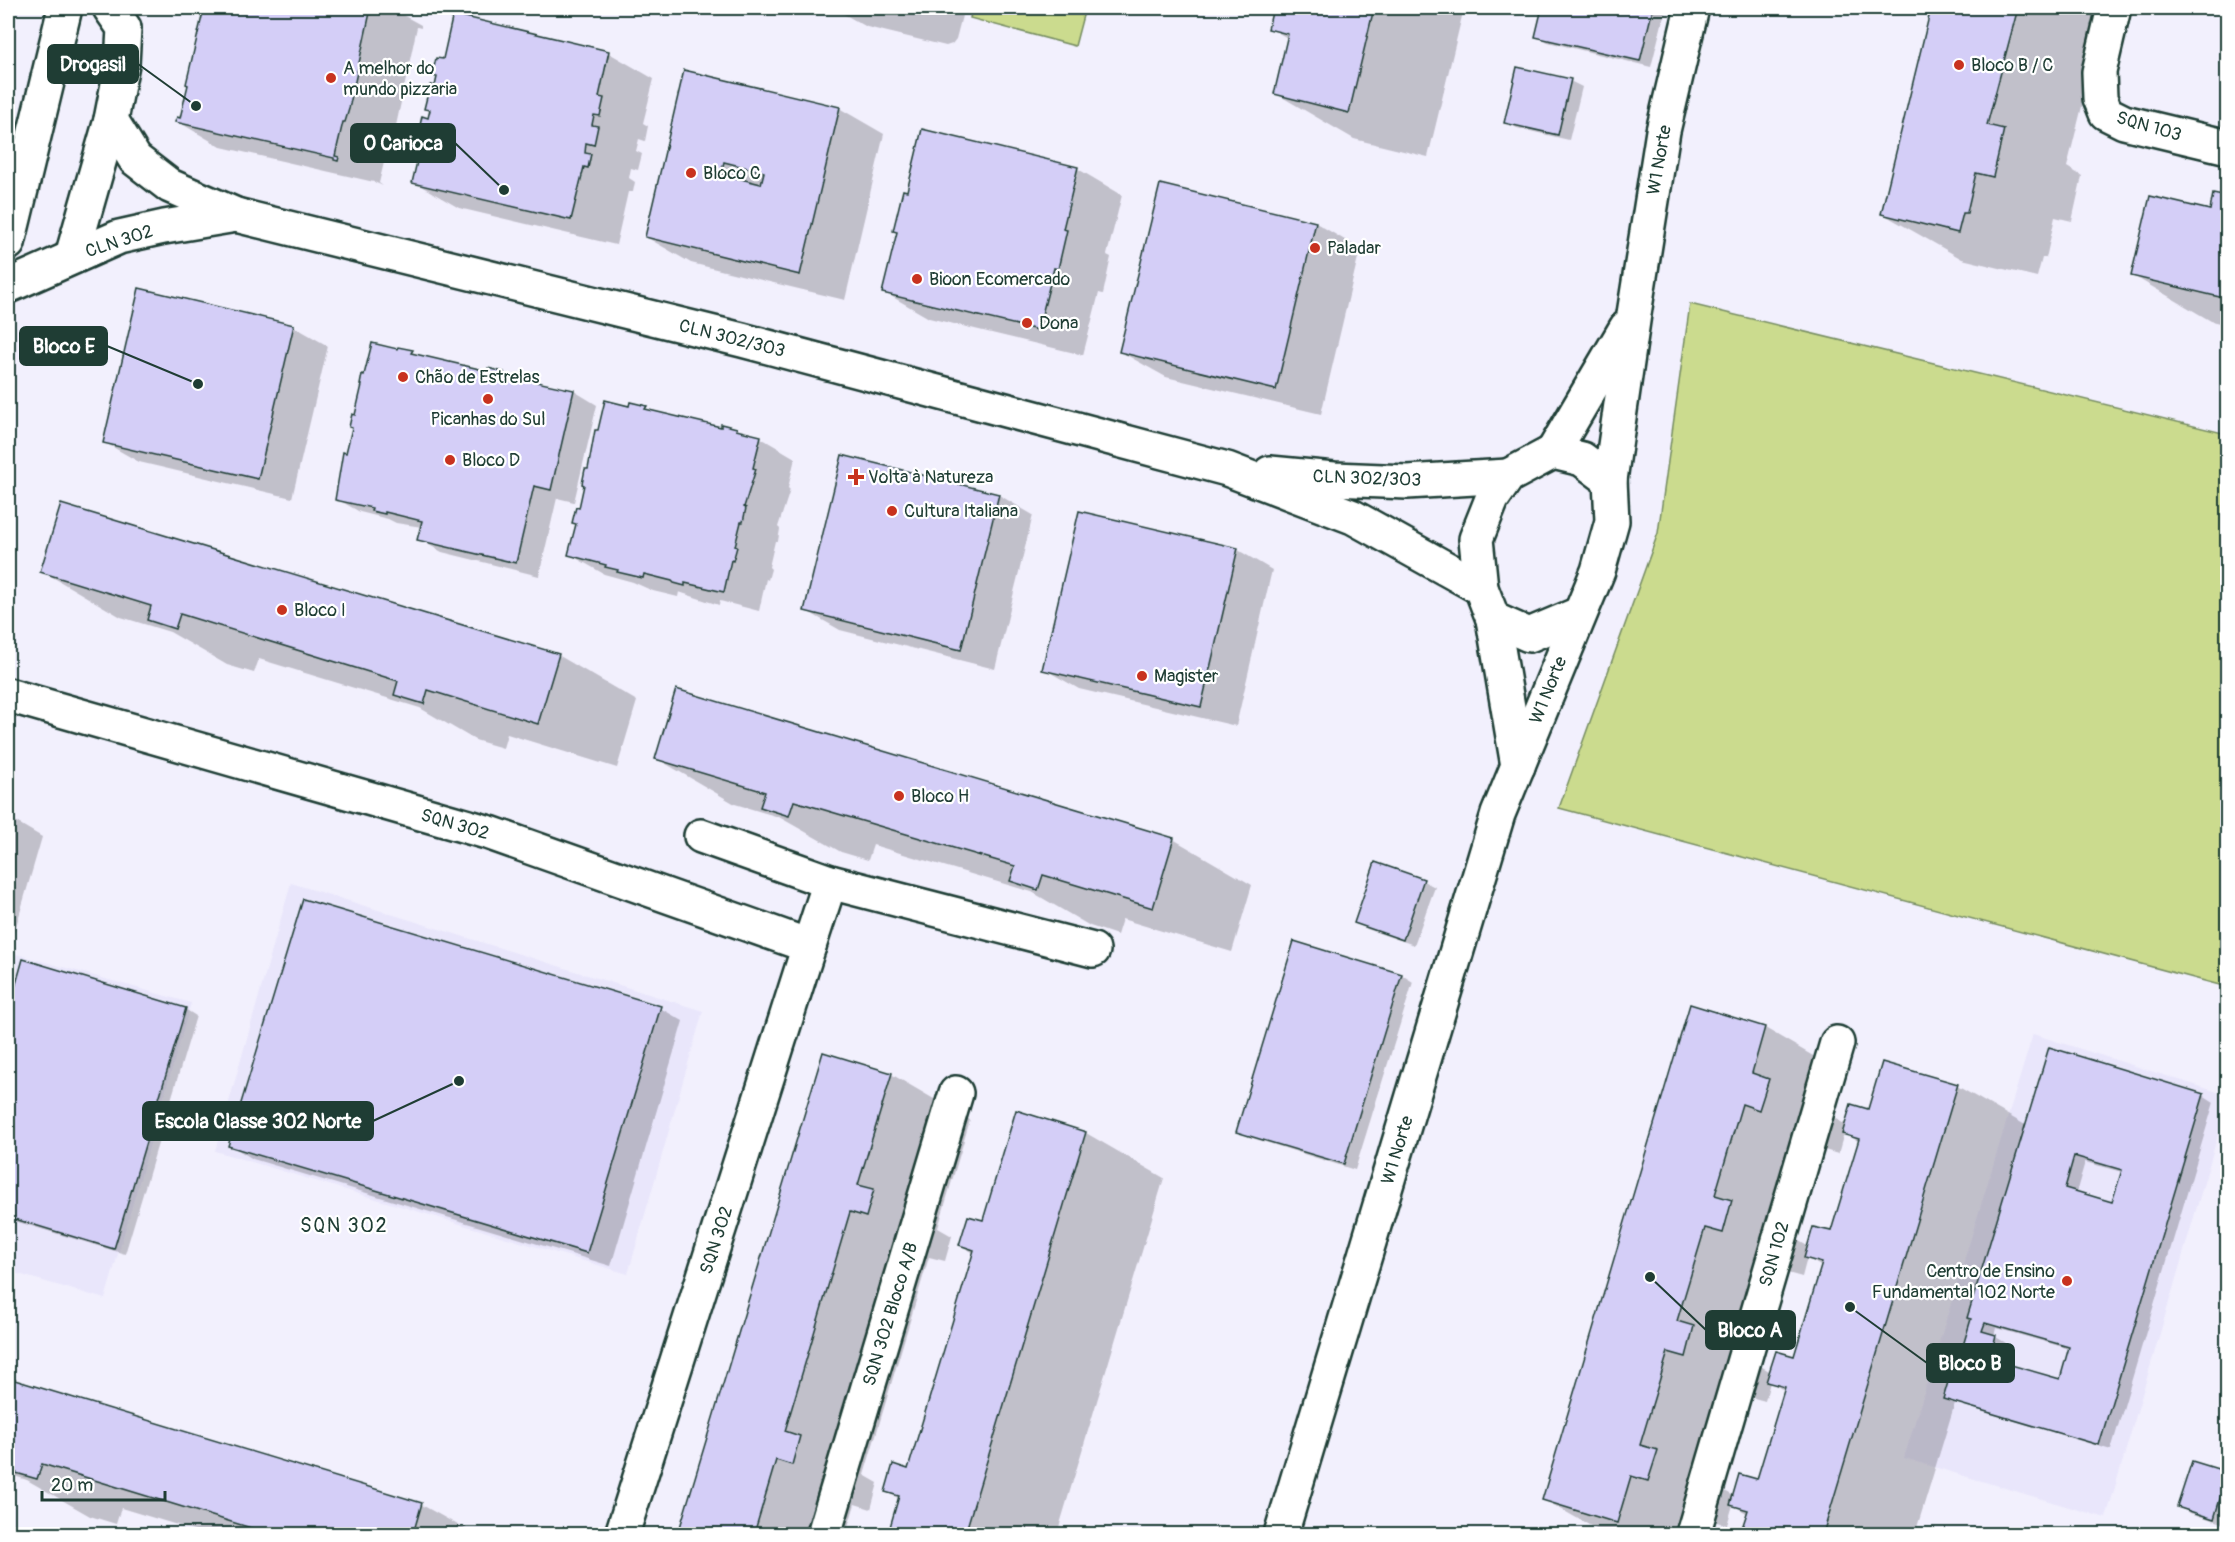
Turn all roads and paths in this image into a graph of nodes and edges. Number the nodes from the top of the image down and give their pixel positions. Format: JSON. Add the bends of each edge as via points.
{"nodes":[{"id":1,"x":65,"y":8,"type":"edge"},
{"id":2,"x":110,"y":8,"type":"edge"},
{"id":3,"x":1692,"y":8,"type":"edge"},
{"id":4,"x":2114,"y":8,"type":"edge"},
{"id":5,"x":111,"y":120,"type":"junction"},
{"id":6,"x":2228,"y":147,"type":"edge"},
{"id":7,"x":236,"y":215,"type":"junction"},
{"id":8,"x":8,"y":243,"type":"edge"},
{"id":9,"x":72,"y":256,"type":"junction"},
{"id":10,"x":8,"y":286,"type":"edge"},
{"id":11,"x":1634,"y":314,"type":"junction"},
{"id":12,"x":1552,"y":452,"type":"junction"},
{"id":13,"x":1227,"y":469,"type":"junction"},
{"id":14,"x":1508,"y":476,"type":"junction"},
{"id":15,"x":1610,"y":480,"type":"junction"},
{"id":16,"x":1481,"y":588,"type":"junction"},
{"id":17,"x":1579,"y":614,"type":"junction"},
{"id":18,"x":1493,"y":619,"type":"junction"},
{"id":19,"x":8,"y":695,"type":"edge"},
{"id":20,"x":1518,"y":767,"type":"junction"},
{"id":21,"x":701,"y":836,"type":"dead end"},
{"id":22,"x":830,"y":882,"type":"junction"},
{"id":23,"x":809,"y":946,"type":"junction"},
{"id":24,"x":1093,"y":950,"type":"dead end"},
{"id":25,"x":1837,"y":1043,"type":"dead end"},
{"id":26,"x":956,"y":1094,"type":"dead end"},
{"id":27,"x":622,"y":1534,"type":"edge"},
{"id":28,"x":824,"y":1534,"type":"edge"},
{"id":29,"x":1281,"y":1534,"type":"edge"},
{"id":30,"x":1693,"y":1534,"type":"edge"}],
"edges":[{"from":1,"to":8,"type":"street"},
{"from":2,"to":5,"type":"street","via":[[124,28],[122,64]]},
{"from":3,"to":11,"type":"street","name":"W1 Norte","via":[[1663,130]]},
{"from":4,"to":6,"type":"street","name":"SQN 103","via":[[2099,72],[2100,98],[2106,113],[2124,122]]},
{"from":5,"to":7,"type":"street","via":[[135,159],[170,186]]},
{"from":5,"to":9,"type":"street"},
{"from":7,"to":9,"type":"street","name":"CLN 302","via":[[120,237]]},
{"from":7,"to":13,"type":"street","name":"CLN 302/303","via":[[742,340]]},
{"from":9,"to":10,"type":"street","name":"CLN 302"},
{"from":11,"to":12,"type":"street","name":"W1 Norte"},
{"from":11,"to":15,"type":"street","name":"W1 Norte"},
{"from":12,"to":14,"type":"street"},
{"from":12,"to":15,"type":"street","via":[[1582,459]]},
{"from":13,"to":14,"type":"street","name":"CLN 302/303","via":[[1407,482]]},
{"from":13,"to":16,"type":"street","name":"CLN 302/303","via":[[1353,517]]},
{"from":14,"to":16,"type":"street","via":[[1492,499],[1476,538]]},
{"from":15,"to":17,"type":"street","via":[[1612,521],[1598,571]]},
{"from":16,"to":18,"type":"street"},
{"from":17,"to":18,"type":"street","via":[[1529,635]]},
{"from":17,"to":20,"type":"street","name":"W1 Norte"},
{"from":18,"to":20,"type":"street","name":"W1 Norte"},
{"from":19,"to":23,"type":"street","name":"SQN 302","via":[[490,833]]},
{"from":20,"to":29,"type":"street","name":"W1 Norte","via":[[1498,814]]},
{"from":21,"to":22,"type":"street"},
{"from":22,"to":23,"type":"street","name":"SQN 302"},
{"from":22,"to":24,"type":"street"},
{"from":23,"to":27,"type":"street","name":"SQN 302"},
{"from":25,"to":30,"type":"street","name":"SQN 102"},
{"from":26,"to":28,"type":"street","name":"SQN 302 Bloco A/B"}]}
